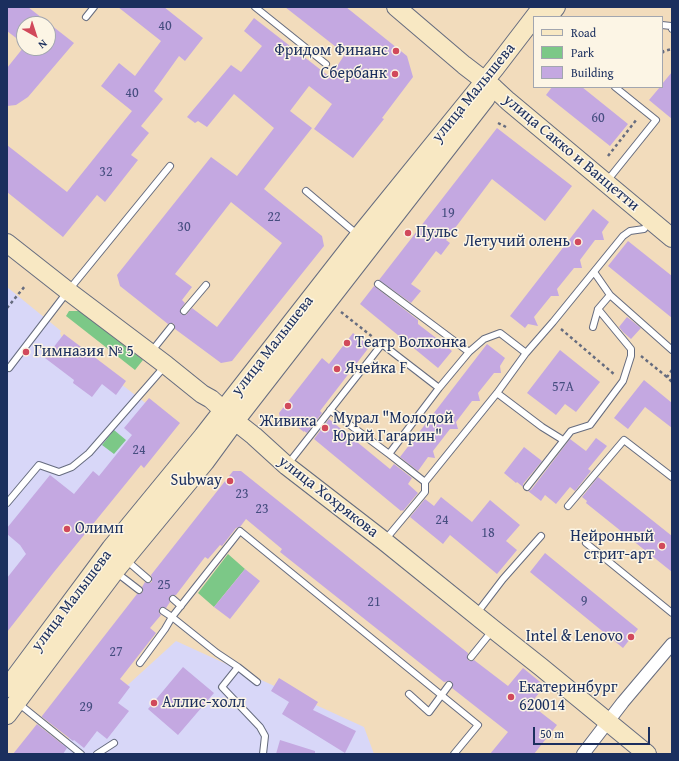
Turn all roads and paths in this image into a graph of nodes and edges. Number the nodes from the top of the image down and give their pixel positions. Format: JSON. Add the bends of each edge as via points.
{"nodes":[{"id":1,"x":94,"y":7,"type":"edge"},
{"id":2,"x":255,"y":7,"type":"edge"},
{"id":3,"x":396,"y":7,"type":"edge"},
{"id":4,"x":542,"y":7,"type":"edge"},
{"id":5,"x":556,"y":7,"type":"edge"},
{"id":6,"x":535,"y":16,"type":"edge"},
{"id":7,"x":549,"y":16,"type":"edge"},
{"id":8,"x":86,"y":17,"type":"dead end"},
{"id":9,"x":533,"y":19,"type":"edge"},
{"id":10,"x":533,"y":37,"type":"edge"},
{"id":11,"x":672,"y":48,"type":"edge"},
{"id":12,"x":663,"y":52,"type":"edge"},
{"id":13,"x":326,"y":64,"type":"dead end"},
{"id":14,"x":489,"y":84,"type":"junction"},
{"id":15,"x":616,"y":88,"type":"edge"},
{"id":16,"x":644,"y":111,"type":"junction"},
{"id":17,"x":498,"y":123,"type":"dead end"},
{"id":18,"x":506,"y":127,"type":"dead end"},
{"id":19,"x":608,"y":156,"type":"dead end"},
{"id":20,"x":170,"y":166,"type":"dead end"},
{"id":21,"x":606,"y":183,"type":"junction"},
{"id":22,"x":306,"y":191,"type":"dead end"},
{"id":23,"x":650,"y":220,"type":"junction"},
{"id":24,"x":359,"y":236,"type":"junction"},
{"id":25,"x":672,"y":238,"type":"edge"},
{"id":26,"x":7,"y":243,"type":"edge"},
{"id":27,"x":594,"y":272,"type":"junction"},
{"id":28,"x":206,"y":284,"type":"dead end"},
{"id":29,"x":378,"y":284,"type":"dead end"},
{"id":30,"x":25,"y":286,"type":"dead end"},
{"id":31,"x":68,"y":291,"type":"junction"},
{"id":32,"x":610,"y":295,"type":"junction"},
{"id":33,"x":7,"y":308,"type":"edge"},
{"id":34,"x":598,"y":309,"type":"junction"},
{"id":35,"x":184,"y":311,"type":"dead end"},
{"id":36,"x":341,"y":312,"type":"dead end"},
{"id":37,"x":553,"y":322,"type":"junction"},
{"id":38,"x":171,"y":326,"type":"dead end"},
{"id":39,"x":593,"y":327,"type":"dead end"},
{"id":40,"x":382,"y":344,"type":"junction"},
{"id":41,"x":631,"y":348,"type":"junction"},
{"id":42,"x":672,"y":350,"type":"edge"},
{"id":43,"x":469,"y":352,"type":"junction"},
{"id":44,"x":150,"y":353,"type":"junction"},
{"id":45,"x":526,"y":353,"type":"junction"},
{"id":46,"x":166,"y":365,"type":"junction"},
{"id":47,"x":9,"y":368,"type":"dead end"},
{"id":48,"x":672,"y":370,"type":"edge"},
{"id":49,"x":667,"y":377,"type":"junction"},
{"id":50,"x":623,"y":381,"type":"junction"},
{"id":51,"x":672,"y":382,"type":"edge"},
{"id":52,"x":439,"y":388,"type":"junction"},
{"id":53,"x":497,"y":393,"type":"junction"},
{"id":54,"x":330,"y":410,"type":"junction"},
{"id":55,"x":229,"y":416,"type":"junction"},
{"id":56,"x":563,"y":440,"type":"junction"},
{"id":57,"x":389,"y":454,"type":"junction"},
{"id":58,"x":287,"y":466,"type":"junction"},
{"id":59,"x":672,"y":477,"type":"edge"},
{"id":60,"x":425,"y":482,"type":"junction"},
{"id":61,"x":527,"y":487,"type":"dead end"},
{"id":62,"x":7,"y":503,"type":"edge"},
{"id":63,"x":568,"y":506,"type":"dead end"},
{"id":64,"x":541,"y":536,"type":"dead end"},
{"id":65,"x":384,"y":541,"type":"junction"},
{"id":66,"x":586,"y":543,"type":"dead end"},
{"id":67,"x":113,"y":560,"type":"junction"},
{"id":68,"x":148,"y":579,"type":"dead end"},
{"id":69,"x":139,"y":590,"type":"dead end"},
{"id":70,"x":173,"y":599,"type":"dead end"},
{"id":71,"x":181,"y":606,"type":"junction"},
{"id":72,"x":163,"y":611,"type":"dead end"},
{"id":73,"x":672,"y":613,"type":"edge"},
{"id":74,"x":476,"y":615,"type":"junction"},
{"id":75,"x":172,"y":617,"type":"junction"},
{"id":76,"x":493,"y":629,"type":"junction"},
{"id":77,"x":672,"y":644,"type":"edge"},
{"id":78,"x":471,"y":657,"type":"dead end"},
{"id":79,"x":140,"y":663,"type":"dead end"},
{"id":80,"x":238,"y":668,"type":"junction"},
{"id":81,"x":257,"y":682,"type":"dead end"},
{"id":82,"x":449,"y":685,"type":"dead end"},
{"id":83,"x":10,"y":694,"type":"edge"},
{"id":84,"x":410,"y":694,"type":"dead end"},
{"id":85,"x":441,"y":695,"type":"junction"},
{"id":86,"x":607,"y":722,"type":"junction"},
{"id":87,"x":114,"y":743,"type":"dead end"},
{"id":88,"x":81,"y":754,"type":"edge"},
{"id":89,"x":97,"y":754,"type":"edge"},
{"id":90,"x":263,"y":754,"type":"edge"},
{"id":91,"x":454,"y":754,"type":"edge"},
{"id":92,"x":583,"y":754,"type":"edge"},
{"id":93,"x":647,"y":754,"type":"edge"}],
"edges":[{"from":1,"to":8,"type":"lane"},
{"from":2,"to":13,"type":"lane"},
{"from":3,"to":14,"type":"main road","name":"улица Сакко и Ванцетти"},
{"from":4,"to":6,"type":"main road","name":"улица Малышева"},
{"from":5,"to":7,"type":"main road"},
{"from":9,"to":14,"type":"main road","name":"улица Малышева","via":[[496,66]]},
{"from":10,"to":14,"type":"main road","name":"улица Малышева"},
{"from":11,"to":12,"type":"path"},
{"from":14,"to":21,"type":"main road","name":"улица Сакко и Ванцетти"},
{"from":14,"to":24,"type":"main road","name":"улица Малышева"},
{"from":14,"to":55,"type":"main road","name":"улица Малышева"},
{"from":15,"to":16,"type":"lane"},
{"from":16,"to":19,"type":"path"},
{"from":16,"to":21,"type":"lane","via":[[656,120]]},
{"from":17,"to":18,"type":"path"},
{"from":20,"to":31,"type":"lane"},
{"from":21,"to":23,"type":"main road","name":"улица Сакко и Ванцетти"},
{"from":22,"to":24,"type":"lane"},
{"from":23,"to":25,"type":"main road","name":"улица Сакко и Ванцетти"},
{"from":23,"to":27,"type":"lane","via":[[644,228],[623,236]]},
{"from":24,"to":55,"type":"main road","name":"улица Малышева"},
{"from":26,"to":31,"type":"main road","name":"улица Хохрякова"},
{"from":27,"to":32,"type":"lane"},
{"from":27,"to":37,"type":"lane"},
{"from":28,"to":35,"type":"lane"},
{"from":29,"to":43,"type":"lane"},
{"from":30,"to":33,"type":"path"},
{"from":31,"to":44,"type":"main road","name":"улица Хохрякова"},
{"from":31,"to":47,"type":"lane"},
{"from":32,"to":34,"type":"lane"},
{"from":32,"to":42,"type":"lane"},
{"from":34,"to":39,"type":"lane"},
{"from":34,"to":41,"type":"lane"},
{"from":36,"to":40,"type":"path"},
{"from":37,"to":45,"type":"lane"},
{"from":37,"to":50,"type":"path"},
{"from":38,"to":44,"type":"lane"},
{"from":40,"to":52,"type":"lane"},
{"from":40,"to":54,"type":"lane"},
{"from":41,"to":49,"type":"path"},
{"from":41,"to":50,"type":"lane"},
{"from":43,"to":45,"type":"lane","via":[[484,339],[500,333]]},
{"from":43,"to":52,"type":"lane"},
{"from":44,"to":46,"type":"main road","name":"улица Хохрякова"},
{"from":45,"to":53,"type":"lane"},
{"from":46,"to":55,"type":"main road","name":"улица Хохрякова"},
{"from":46,"to":62,"type":"lane","via":[[89,453],[72,467],[60,472],[39,465]]},
{"from":48,"to":49,"type":"path"},
{"from":49,"to":51,"type":"path"},
{"from":50,"to":56,"type":"lane","via":[[590,425],[570,431]]},
{"from":52,"to":57,"type":"lane"},
{"from":53,"to":56,"type":"lane"},
{"from":53,"to":60,"type":"lane"},
{"from":54,"to":57,"type":"lane"},
{"from":54,"to":58,"type":"lane"},
{"from":55,"to":58,"type":"main road","name":"улица Хохрякова"},
{"from":55,"to":67,"type":"main road","name":"улица Малышева","via":[[203,436]]},
{"from":56,"to":61,"type":"lane"},
{"from":57,"to":60,"type":"lane"},
{"from":58,"to":65,"type":"main road","name":"улица Хохрякова"},
{"from":59,"to":63,"type":"lane","via":[[624,440]]},
{"from":60,"to":65,"type":"lane","via":[[425,492]]},
{"from":64,"to":74,"type":"lane","via":[[503,579]]},
{"from":65,"to":74,"type":"main road","name":"улица Хохрякова"},
{"from":66,"to":73,"type":"lane"},
{"from":67,"to":68,"type":"lane"},
{"from":67,"to":69,"type":"lane"},
{"from":67,"to":83,"type":"main road","name":"улица Малышева"},
{"from":70,"to":71,"type":"lane"},
{"from":71,"to":75,"type":"lane"},
{"from":71,"to":85,"type":"lane","via":[[240,531]]},
{"from":72,"to":75,"type":"lane"},
{"from":74,"to":76,"type":"main road","name":"улица Хохрякова"},
{"from":75,"to":79,"type":"lane"},
{"from":75,"to":80,"type":"lane"},
{"from":76,"to":78,"type":"lane"},
{"from":76,"to":86,"type":"main road","name":"улица Хохрякова"},
{"from":77,"to":86,"type":"street"},
{"from":80,"to":81,"type":"lane"},
{"from":80,"to":90,"type":"lane","via":[[222,687],[260,727],[265,736]]},
{"from":82,"to":85,"type":"lane"},
{"from":83,"to":88,"type":"lane"},
{"from":84,"to":85,"type":"lane","via":[[429,712]]},
{"from":85,"to":91,"type":"lane","via":[[478,725]]},
{"from":86,"to":92,"type":"street"},
{"from":86,"to":93,"type":"main road","name":"улица Хохрякова"},
{"from":87,"to":89,"type":"lane"}]}
